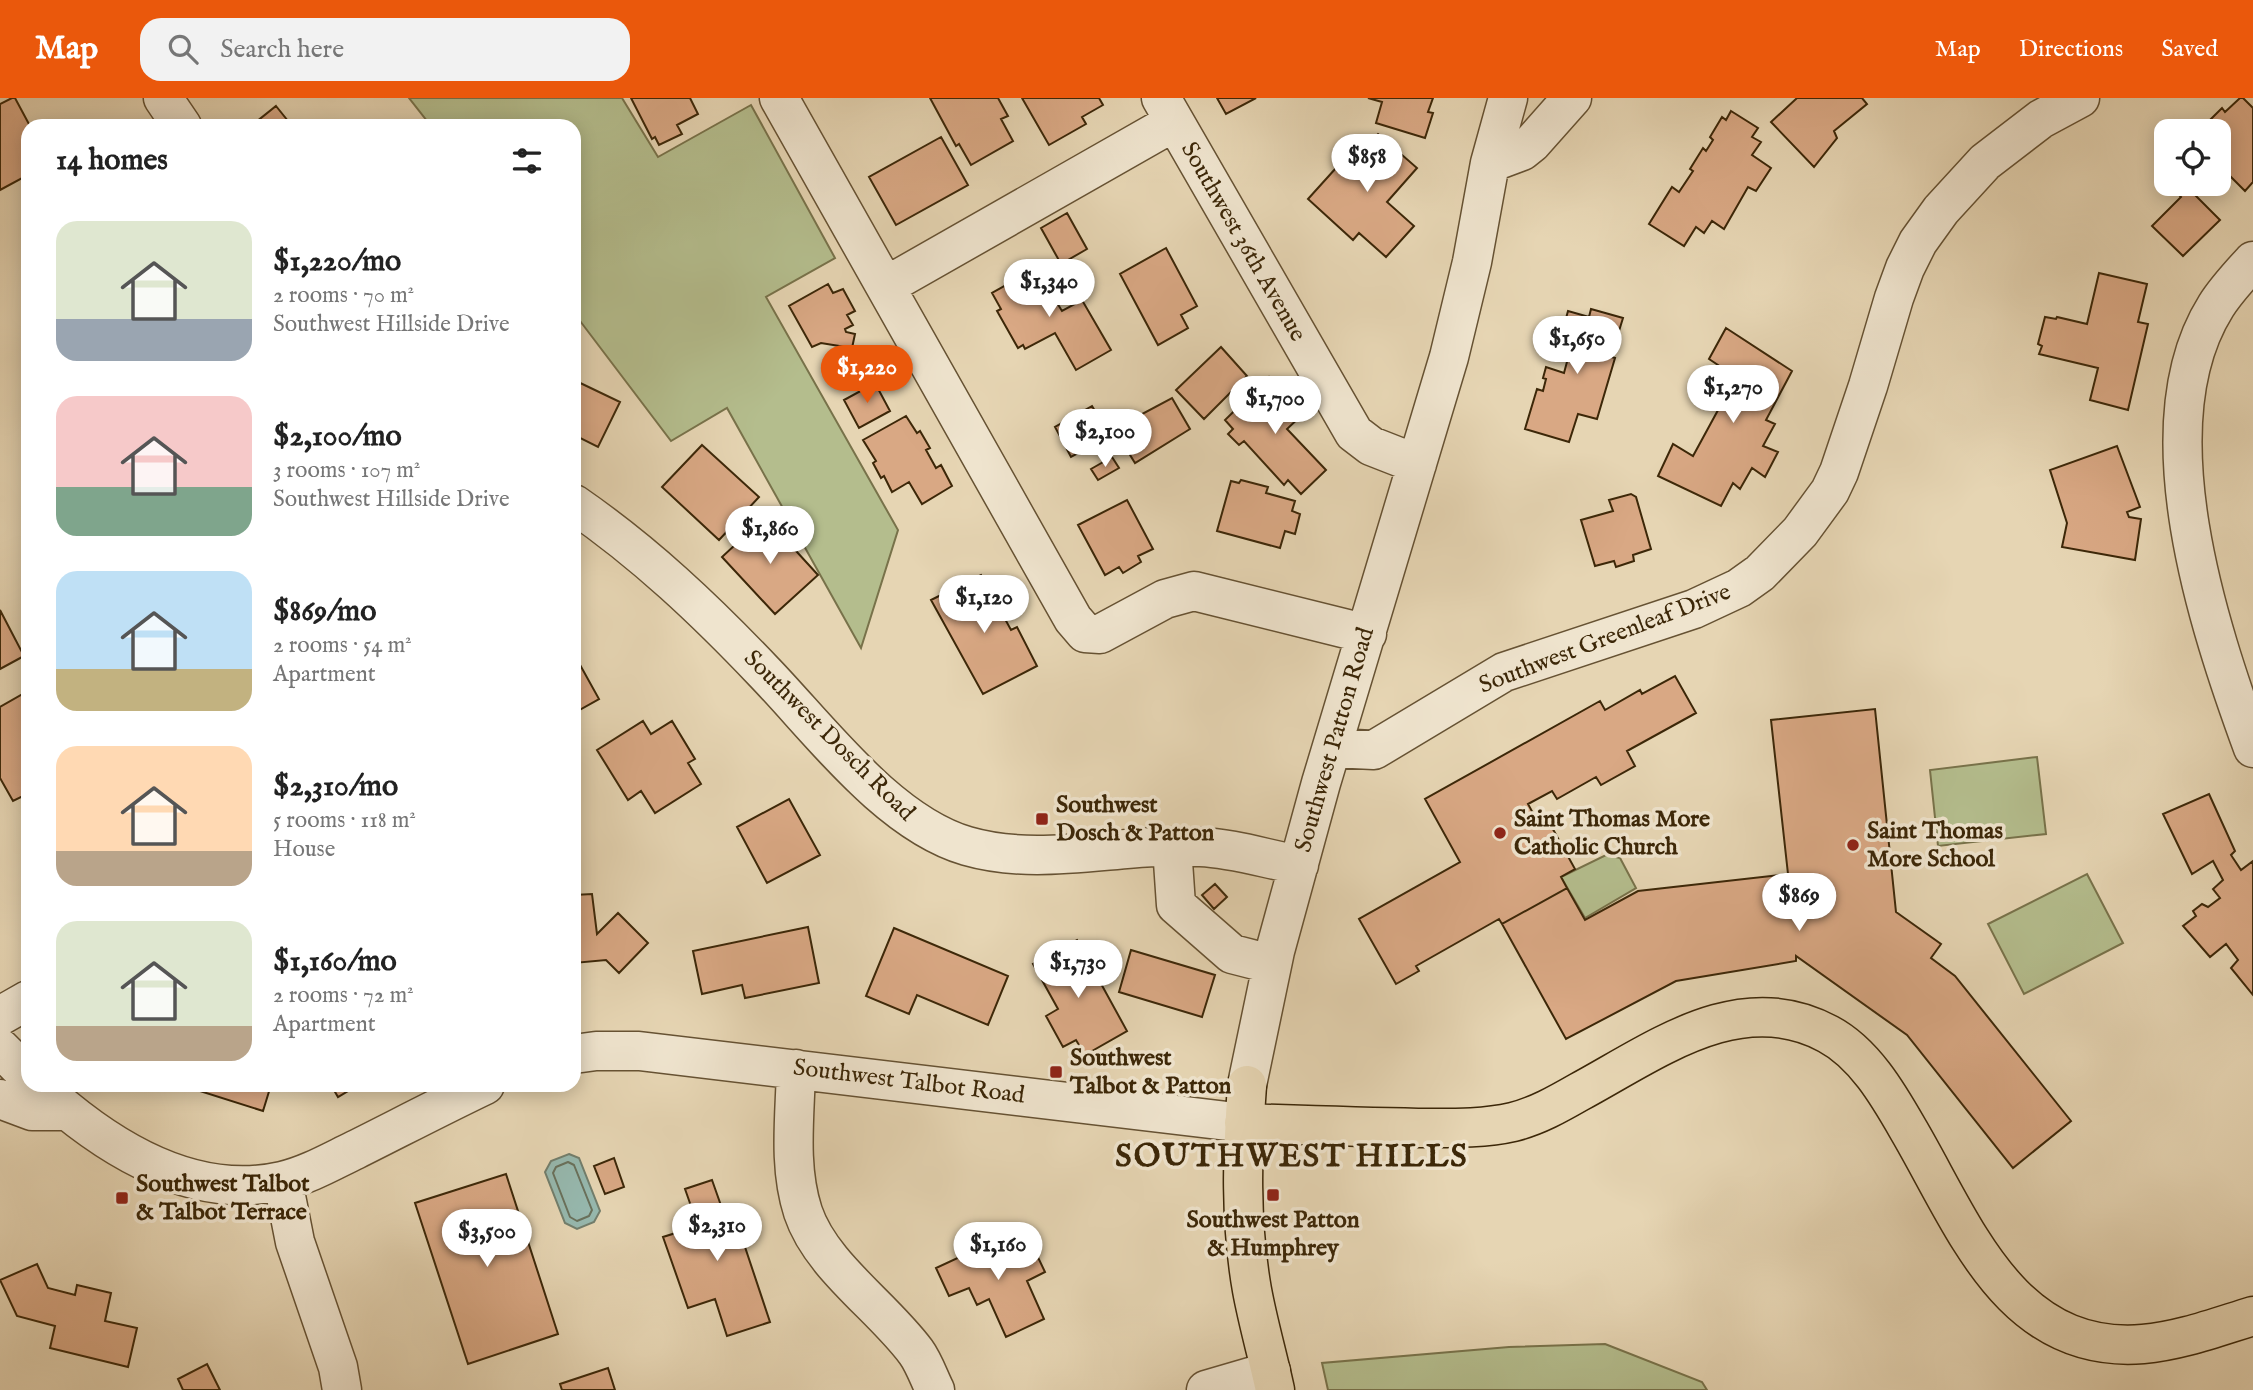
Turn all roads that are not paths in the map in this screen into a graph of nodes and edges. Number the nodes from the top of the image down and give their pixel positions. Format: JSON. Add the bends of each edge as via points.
{"nodes":[{"id":1,"x":163,"y":98,"type":"edge"},
{"id":2,"x":779,"y":98,"type":"edge"},
{"id":3,"x":1508,"y":98,"type":"edge"},
{"id":4,"x":1572,"y":98,"type":"edge"},
{"id":5,"x":2080,"y":98,"type":"edge"},
{"id":6,"x":1167,"y":110,"type":"edge"},
{"id":7,"x":177,"y":119,"type":"edge"},
{"id":8,"x":1490,"y":163,"type":"junction"},
{"id":9,"x":2253,"y":261,"type":"edge"},
{"id":10,"x":886,"y":286,"type":"junction"},
{"id":11,"x":1417,"y":464,"type":"junction"},
{"id":12,"x":581,"y":509,"type":"edge"},
{"id":13,"x":1367,"y":634,"type":"junction"},
{"id":14,"x":1333,"y":748,"type":"junction"},
{"id":15,"x":2253,"y":748,"type":"edge"},
{"id":16,"x":1172,"y":847,"type":"junction"},
{"id":17,"x":1298,"y":866,"type":"junction"},
{"id":18,"x":1271,"y":964,"type":"junction"},
{"id":19,"x":21,"y":1004,"type":"edge"},
{"id":20,"x":0,"y":1016,"type":"edge"},
{"id":21,"x":0,"y":1048,"type":"edge"},
{"id":22,"x":581,"y":1053,"type":"edge"},
{"id":23,"x":21,"y":1069,"type":"edge"},
{"id":24,"x":796,"y":1069,"type":"junction"},
{"id":25,"x":1247,"y":1085,"type":"joint"},
{"id":26,"x":46,"y":1092,"type":"edge"},
{"id":27,"x":471,"y":1092,"type":"edge"},
{"id":28,"x":0,"y":1100,"type":"edge"},
{"id":29,"x":66,"y":1111,"type":"junction"},
{"id":30,"x":1244,"y":1123,"type":"junction"},
{"id":31,"x":283,"y":1181,"type":"junction"},
{"id":32,"x":2253,"y":1316,"type":"edge"},
{"id":33,"x":1273,"y":1380,"type":"edge"},
{"id":34,"x":342,"y":1390,"type":"edge"},
{"id":35,"x":935,"y":1390,"type":"edge"},
{"id":36,"x":1206,"y":1390,"type":"edge"}],
"edges":[{"from":1,"to":7,"type":"street"},
{"from":2,"to":10,"type":"street"},
{"from":3,"to":8,"type":"street","name":"Southwest Patton Road"},
{"from":4,"to":8,"type":"street","via":[[1522,151]]},
{"from":5,"to":14,"type":"street","name":"Southwest Greenleaf Drive","via":[[2041,119],[1985,162],[1918,242],[1894,298],[1835,481],[1815,513],[1775,559],[1740,587],[1703,605],[1504,672],[1374,750]]},
{"from":6,"to":10,"type":"street"},
{"from":6,"to":11,"type":"street","name":"Southwest 36th Avenue","via":[[1354,433],[1371,446]]},
{"from":8,"to":11,"type":"street","name":"Southwest Patton Road","via":[[1449,357]]},
{"from":9,"to":15,"type":"street","via":[[2216,306],[2202,334],[2184,405],[2182,441],[2200,584]]},
{"from":10,"to":13,"type":"street","via":[[1085,633],[1100,634],[1165,599],[1194,591]]},
{"from":11,"to":13,"type":"street","name":"Southwest Patton Road"},
{"from":12,"to":16,"type":"street","name":"Southwest Dosch Road","via":[[683,590],[868,782],[918,825],[971,847],[1022,854]]},
{"from":13,"to":14,"type":"street","name":"Southwest Patton Road"},
{"from":14,"to":17,"type":"street","name":"Southwest Patton Road"},
{"from":16,"to":17,"type":"street","name":"Southwest Dosch Road","via":[[1200,846]]},
{"from":16,"to":18,"type":"street","via":[[1176,905],[1232,954]]},
{"from":17,"to":18,"type":"street","name":"Southwest Patton Road"},
{"from":18,"to":25,"type":"street","name":"Southwest Patton Road"},
{"from":19,"to":20,"type":"street"},
{"from":21,"to":23,"type":"street"},
{"from":22,"to":24,"type":"street","name":"Southwest Talbot Road","via":[[639,1051]]},
{"from":24,"to":30,"type":"street","name":"Southwest Talbot Road"},
{"from":24,"to":35,"type":"street","via":[[794,1168],[803,1213],[824,1252],[917,1354]]},
{"from":25,"to":30,"type":"main road","name":"Southwest Patton Road"},
{"from":26,"to":29,"type":"street"},
{"from":27,"to":31,"type":"street"},
{"from":28,"to":29,"type":"street","via":[[32,1111]]},
{"from":29,"to":31,"type":"street","via":[[107,1141],[173,1172],[222,1185]]},
{"from":30,"to":32,"type":"main road","via":[[1440,1128],[1513,1122],[1560,1103],[1691,1031],[1719,1021],[1775,1017],[1828,1034],[1864,1064],[1894,1104],[1992,1273],[2048,1325],[2090,1341],[2143,1344]]},
{"from":30,"to":33,"type":"main road","name":"Southwest Patton Road","via":[[1247,1250]]},
{"from":31,"to":34,"type":"street","via":[[295,1242]]},
{"from":33,"to":36,"type":"street"}]}
